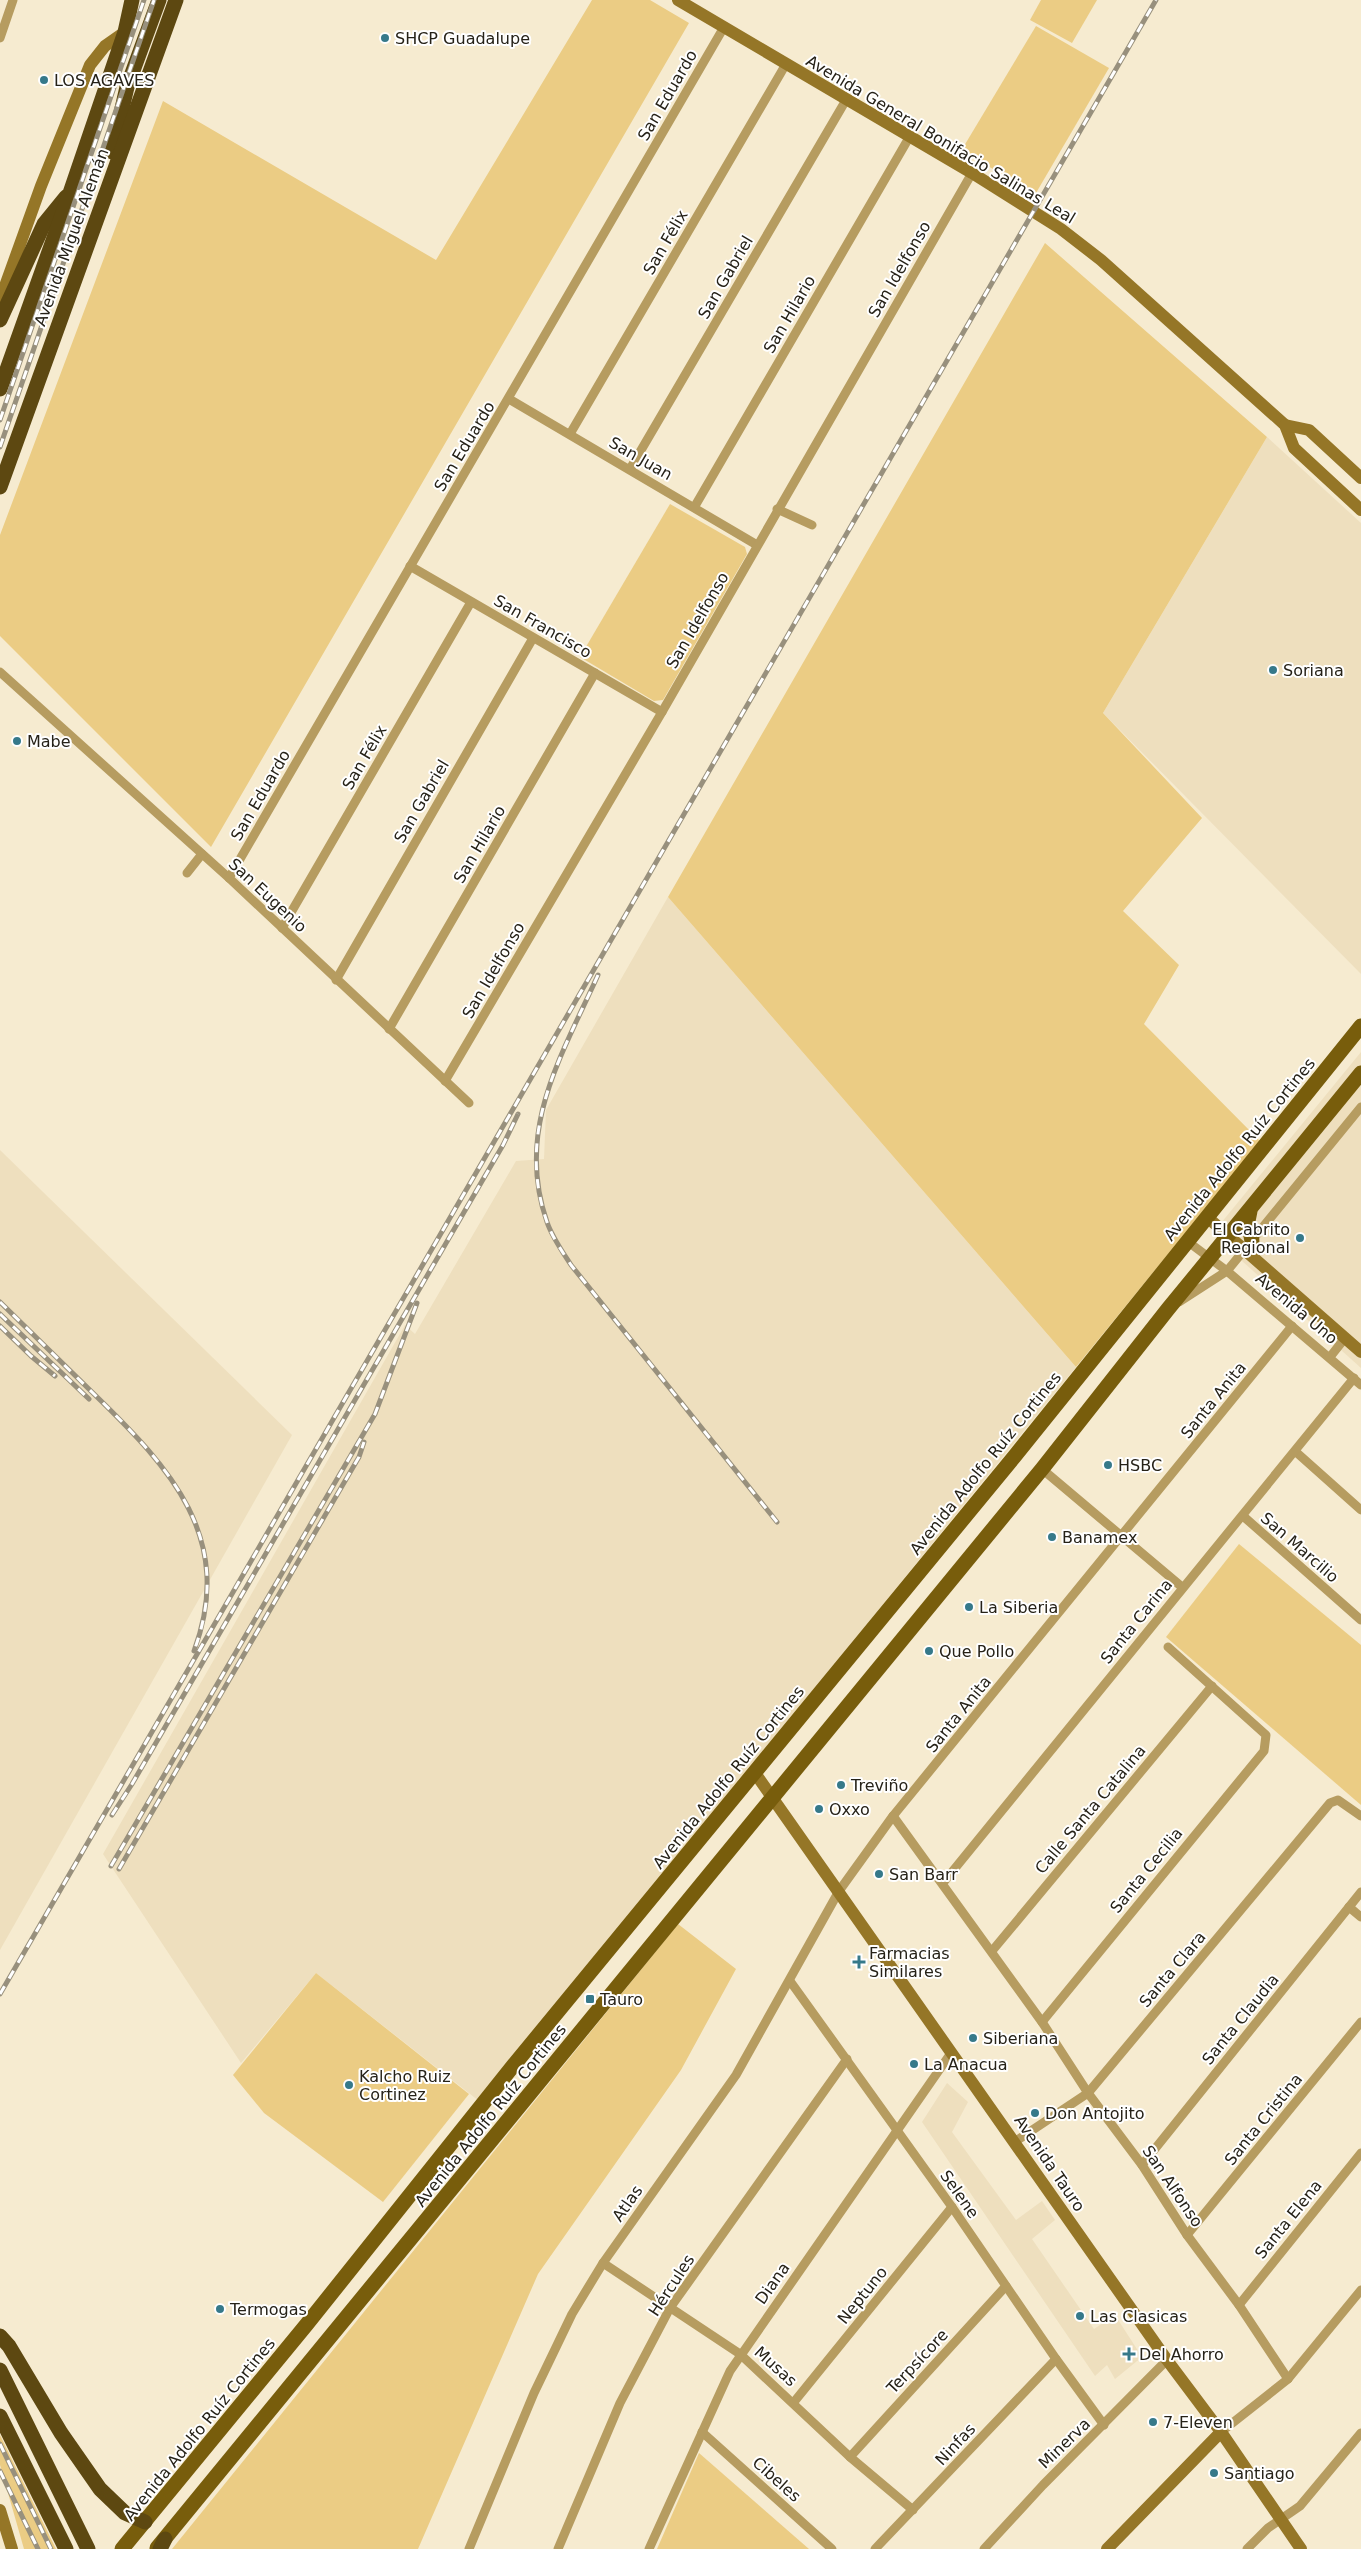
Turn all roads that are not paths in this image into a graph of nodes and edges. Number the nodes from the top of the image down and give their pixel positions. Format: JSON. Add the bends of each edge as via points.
{"nodes":[{"id":1,"x":13,"y":0,"type":"edge"},
{"id":2,"x":132,"y":0,"type":"edge"},
{"id":3,"x":158,"y":0,"type":"edge"},
{"id":4,"x":176,"y":0,"type":"edge"},
{"id":5,"x":678,"y":0,"type":"edge"},
{"id":6,"x":724,"y":27,"type":"junction"},
{"id":7,"x":125,"y":32,"type":"junction"},
{"id":8,"x":0,"y":38,"type":"edge"},
{"id":9,"x":786,"y":64,"type":"junction"},
{"id":10,"x":846,"y":100,"type":"junction"},
{"id":11,"x":910,"y":136,"type":"junction"},
{"id":12,"x":972,"y":173,"type":"junction"},
{"id":13,"x":70,"y":193,"type":"junction"},
{"id":14,"x":97,"y":217,"type":"junction"},
{"id":15,"x":0,"y":300,"type":"edge"},
{"id":16,"x":0,"y":320,"type":"edge"},
{"id":17,"x":0,"y":389,"type":"edge"},
{"id":18,"x":509,"y":399,"type":"junction"},
{"id":19,"x":1285,"y":424,"type":"junction"},
{"id":20,"x":570,"y":434,"type":"junction"},
{"id":21,"x":630,"y":469,"type":"junction"},
{"id":22,"x":1361,"y":478,"type":"edge"},
{"id":23,"x":0,"y":487,"type":"edge"},
{"id":24,"x":695,"y":506,"type":"junction"},
{"id":25,"x":777,"y":509,"type":"junction"},
{"id":26,"x":1361,"y":510,"type":"edge"},
{"id":27,"x":812,"y":525,"type":"dead end"},
{"id":28,"x":757,"y":545,"type":"junction"},
{"id":29,"x":410,"y":566,"type":"junction"},
{"id":30,"x":471,"y":602,"type":"junction"},
{"id":31,"x":533,"y":638,"type":"junction"},
{"id":32,"x":0,"y":672,"type":"edge"},
{"id":33,"x":595,"y":673,"type":"junction"},
{"id":34,"x":662,"y":712,"type":"junction"},
{"id":35,"x":202,"y":854,"type":"junction"},
{"id":36,"x":187,"y":873,"type":"dead end"},
{"id":37,"x":229,"y":878,"type":"junction"},
{"id":38,"x":282,"y":928,"type":"junction"},
{"id":39,"x":336,"y":980,"type":"junction"},
{"id":40,"x":1361,"y":1026,"type":"edge"},
{"id":41,"x":389,"y":1029,"type":"junction"},
{"id":42,"x":1361,"y":1073,"type":"edge"},
{"id":43,"x":445,"y":1081,"type":"junction"},
{"id":44,"x":468,"y":1103,"type":"dead end"},
{"id":45,"x":1361,"y":1107,"type":"edge"},
{"id":46,"x":1250,"y":1212,"type":"junction"},
{"id":47,"x":1207,"y":1217,"type":"junction"},
{"id":48,"x":1228,"y":1237,"type":"junction"},
{"id":49,"x":1187,"y":1241,"type":"junction"},
{"id":50,"x":1248,"y":1246,"type":"junction"},
{"id":51,"x":1210,"y":1259,"type":"junction"},
{"id":52,"x":1227,"y":1271,"type":"junction"},
{"id":53,"x":1168,"y":1309,"type":"junction"},
{"id":54,"x":1292,"y":1326,"type":"junction"},
{"id":55,"x":1346,"y":1338,"type":"junction"},
{"id":56,"x":1361,"y":1352,"type":"edge"},
{"id":57,"x":1330,"y":1357,"type":"junction"},
{"id":58,"x":1358,"y":1381,"type":"edge"},
{"id":59,"x":1296,"y":1452,"type":"junction"},
{"id":60,"x":1042,"y":1469,"type":"junction"},
{"id":61,"x":1361,"y":1510,"type":"edge"},
{"id":62,"x":1243,"y":1516,"type":"junction"},
{"id":63,"x":1122,"y":1537,"type":"junction"},
{"id":64,"x":1182,"y":1587,"type":"junction"},
{"id":65,"x":1361,"y":1620,"type":"edge"},
{"id":66,"x":1168,"y":1647,"type":"dead end"},
{"id":67,"x":1212,"y":1686,"type":"junction"},
{"id":68,"x":755,"y":1773,"type":"junction"},
{"id":69,"x":771,"y":1796,"type":"junction"},
{"id":70,"x":894,"y":1816,"type":"junction"},
{"id":71,"x":1361,"y":1816,"type":"edge"},
{"id":72,"x":943,"y":1883,"type":"junction"},
{"id":73,"x":839,"y":1891,"type":"junction"},
{"id":74,"x":1361,"y":1892,"type":"edge"},
{"id":75,"x":1349,"y":1907,"type":"junction"},
{"id":76,"x":1361,"y":1917,"type":"edge"},
{"id":77,"x":992,"y":1951,"type":"junction"},
{"id":78,"x":790,"y":1981,"type":"junction"},
{"id":79,"x":1042,"y":2022,"type":"junction"},
{"id":80,"x":1361,"y":2022,"type":"edge"},
{"id":81,"x":952,"y":2053,"type":"junction"},
{"id":82,"x":847,"y":2059,"type":"junction"},
{"id":83,"x":1088,"y":2093,"type":"junction"},
{"id":84,"x":896,"y":2131,"type":"junction"},
{"id":85,"x":1016,"y":2141,"type":"junction"},
{"id":86,"x":1361,"y":2153,"type":"edge"},
{"id":87,"x":1142,"y":2165,"type":"junction"},
{"id":88,"x":952,"y":2207,"type":"junction"},
{"id":89,"x":1187,"y":2235,"type":"junction"},
{"id":90,"x":603,"y":2263,"type":"junction"},
{"id":91,"x":1006,"y":2286,"type":"junction"},
{"id":92,"x":1361,"y":2290,"type":"edge"},
{"id":93,"x":1239,"y":2304,"type":"junction"},
{"id":94,"x":670,"y":2308,"type":"junction"},
{"id":95,"x":0,"y":2336,"type":"edge"},
{"id":96,"x":740,"y":2354,"type":"junction"},
{"id":97,"x":1056,"y":2359,"type":"junction"},
{"id":98,"x":1167,"y":2360,"type":"junction"},
{"id":99,"x":0,"y":2370,"type":"edge"},
{"id":100,"x":1288,"y":2379,"type":"junction"},
{"id":101,"x":794,"y":2402,"type":"junction"},
{"id":102,"x":0,"y":2416,"type":"edge"},
{"id":103,"x":1104,"y":2425,"type":"junction"},
{"id":104,"x":702,"y":2432,"type":"junction"},
{"id":105,"x":1221,"y":2432,"type":"junction"},
{"id":106,"x":1361,"y":2433,"type":"edge"},
{"id":107,"x":850,"y":2457,"type":"junction"},
{"id":108,"x":0,"y":2510,"type":"edge"},
{"id":109,"x":913,"y":2510,"type":"junction"},
{"id":110,"x":1281,"y":2521,"type":"junction"},
{"id":111,"x":146,"y":2522,"type":"junction"},
{"id":112,"x":160,"y":2546,"type":"edge"},
{"id":113,"x":12,"y":2549,"type":"edge"},
{"id":114,"x":66,"y":2549,"type":"edge"},
{"id":115,"x":88,"y":2549,"type":"edge"},
{"id":116,"x":122,"y":2549,"type":"edge"},
{"id":117,"x":469,"y":2549,"type":"edge"},
{"id":118,"x":558,"y":2549,"type":"edge"},
{"id":119,"x":649,"y":2549,"type":"edge"},
{"id":120,"x":832,"y":2549,"type":"edge"},
{"id":121,"x":875,"y":2549,"type":"edge"},
{"id":122,"x":984,"y":2549,"type":"edge"},
{"id":123,"x":1107,"y":2549,"type":"edge"},
{"id":124,"x":1247,"y":2549,"type":"edge"},
{"id":125,"x":1301,"y":2549,"type":"edge"}],
"edges":[{"from":1,"to":8,"type":"street"},
{"from":2,"to":7,"type":"highway","name":"Avenida Miguel Alemán"},
{"from":3,"to":14,"type":"highway","via":[[128,87]]},
{"from":4,"to":14,"type":"highway","name":"Avenida Miguel Alemán"},
{"from":5,"to":6,"type":"street","name":"Avenida General Bonifacio Salinas Leal"},
{"from":6,"to":9,"type":"street","name":"Avenida General Bonifacio Salinas Leal"},
{"from":6,"to":18,"type":"street","name":"San Eduardo"},
{"from":7,"to":13,"type":"highway","name":"Avenida Miguel Alemán"},
{"from":7,"to":15,"type":"street","via":[[105,46],[90,65],[54,151]]},
{"from":9,"to":10,"type":"street","name":"Avenida General Bonifacio Salinas Leal"},
{"from":9,"to":20,"type":"street","name":"San Félix"},
{"from":10,"to":11,"type":"street","name":"Avenida General Bonifacio Salinas Leal"},
{"from":10,"to":21,"type":"street","name":"San Gabriel"},
{"from":11,"to":12,"type":"street","name":"Avenida General Bonifacio Salinas Leal"},
{"from":11,"to":24,"type":"street","name":"San Hilario"},
{"from":12,"to":19,"type":"street","name":"Avenida General Bonifacio Salinas Leal","via":[[1076,239]]},
{"from":12,"to":25,"type":"street","name":"San Idelfonso"},
{"from":13,"to":16,"type":"highway","via":[[44,224]]},
{"from":13,"to":17,"type":"highway","name":"Avenida Miguel Alemán"},
{"from":14,"to":23,"type":"highway","name":"Avenida Miguel Alemán"},
{"from":18,"to":20,"type":"street","name":"San Juan"},
{"from":18,"to":29,"type":"street","name":"San Eduardo"},
{"from":19,"to":22,"type":"street","name":"Avenida General Bonifacio Salinas Leal","via":[[1309,430]]},
{"from":19,"to":26,"type":"street","name":"Avenida General Bonifacio Salinas Leal","via":[[1294,448]]},
{"from":20,"to":21,"type":"street","name":"San Juan"},
{"from":21,"to":24,"type":"street","name":"San Juan"},
{"from":24,"to":28,"type":"street","name":"San Juan"},
{"from":25,"to":27,"type":"street"},
{"from":25,"to":28,"type":"street","name":"San Idelfonso"},
{"from":28,"to":34,"type":"street","name":"San Idelfonso"},
{"from":29,"to":30,"type":"street","name":"San Francisco"},
{"from":29,"to":37,"type":"street","name":"San Eduardo"},
{"from":30,"to":31,"type":"street","name":"San Francisco"},
{"from":30,"to":38,"type":"street","name":"San Félix"},
{"from":31,"to":33,"type":"street","name":"San Francisco"},
{"from":31,"to":39,"type":"street","name":"San Gabriel"},
{"from":32,"to":35,"type":"street","name":"San Eugenio"},
{"from":33,"to":34,"type":"street","name":"San Francisco"},
{"from":33,"to":41,"type":"street","name":"San Hilario"},
{"from":34,"to":43,"type":"street","name":"San Idelfonso"},
{"from":35,"to":36,"type":"street"},
{"from":35,"to":37,"type":"street","name":"San Eugenio"},
{"from":37,"to":38,"type":"street","name":"San Eugenio"},
{"from":38,"to":39,"type":"street","name":"San Eugenio"},
{"from":39,"to":41,"type":"street","name":"San Eugenio"},
{"from":40,"to":47,"type":"main road","name":"Avenida Adolfo Ruíz Cortines"},
{"from":41,"to":43,"type":"street","name":"San Eugenio"},
{"from":42,"to":46,"type":"main road","name":"Avenida Adolfo Ruíz Cortines"},
{"from":43,"to":44,"type":"street","name":"San Eugenio"},
{"from":45,"to":50,"type":"street"},
{"from":46,"to":48,"type":"main road","name":"Avenida Adolfo Ruíz Cortines"},
{"from":46,"to":50,"type":"main road"},
{"from":47,"to":48,"type":"street","name":"Avenida Uno"},
{"from":47,"to":49,"type":"main road","name":"Avenida Adolfo Ruíz Cortines"},
{"from":48,"to":50,"type":"street","name":"Avenida Uno"},
{"from":48,"to":51,"type":"main road","name":"Avenida Adolfo Ruíz Cortines"},
{"from":49,"to":51,"type":"street","name":"Avenida Uno"},
{"from":49,"to":68,"type":"main road","name":"Avenida Adolfo Ruíz Cortines"},
{"from":50,"to":52,"type":"street"},
{"from":50,"to":55,"type":"street","name":"Avenida Uno"},
{"from":51,"to":52,"type":"street","name":"Avenida Uno"},
{"from":51,"to":53,"type":"main road","name":"Avenida Adolfo Ruíz Cortines"},
{"from":52,"to":53,"type":"street"},
{"from":52,"to":54,"type":"street","name":"Avenida Uno"},
{"from":53,"to":60,"type":"main road","name":"Avenida Adolfo Ruíz Cortines"},
{"from":54,"to":57,"type":"street","name":"Avenida Uno"},
{"from":54,"to":63,"type":"street","name":"Santa Anita"},
{"from":55,"to":56,"type":"street","name":"Avenida Uno"},
{"from":55,"to":57,"type":"street"},
{"from":57,"to":58,"type":"street","name":"Avenida Uno"},
{"from":58,"to":59,"type":"street","name":"Santa Carina"},
{"from":59,"to":61,"type":"street"},
{"from":59,"to":62,"type":"street","name":"Santa Carina"},
{"from":60,"to":63,"type":"street"},
{"from":60,"to":69,"type":"main road","name":"Avenida Adolfo Ruíz Cortines"},
{"from":62,"to":64,"type":"street","name":"Santa Carina"},
{"from":62,"to":65,"type":"street","name":"San Marcilio"},
{"from":63,"to":64,"type":"street"},
{"from":63,"to":70,"type":"street","name":"Santa Anita"},
{"from":64,"to":72,"type":"street","name":"Santa Carina"},
{"from":66,"to":67,"type":"street"},
{"from":67,"to":77,"type":"street","name":"Calle Santa Catalina"},
{"from":67,"to":79,"type":"street","name":"Santa Cecilia","via":[[1266,1735],[1264,1751]]},
{"from":68,"to":69,"type":"street"},
{"from":68,"to":111,"type":"main road","name":"Avenida Adolfo Ruíz Cortines","via":[[501,2081]]},
{"from":69,"to":73,"type":"street","name":"Avenida Tauro"},
{"from":69,"to":112,"type":"main road","name":"Avenida Adolfo Ruíz Cortines","via":[[538,2086]]},
{"from":70,"to":72,"type":"street","name":"San Alfonso"},
{"from":70,"to":73,"type":"street","name":"Santa Anita"},
{"from":71,"to":83,"type":"street","name":"Santa Clara","via":[[1338,1800],[1330,1802]]},
{"from":72,"to":77,"type":"street","name":"San Alfonso"},
{"from":73,"to":78,"type":"street","name":"Atlas"},
{"from":73,"to":81,"type":"street","name":"Avenida Tauro"},
{"from":74,"to":75,"type":"street","name":"Santa Claudia"},
{"from":75,"to":76,"type":"street"},
{"from":75,"to":87,"type":"street","name":"Santa Claudia"},
{"from":77,"to":79,"type":"street","name":"San Alfonso"},
{"from":78,"to":82,"type":"street","name":"Selene"},
{"from":78,"to":90,"type":"street","name":"Atlas","via":[[736,2075]]},
{"from":79,"to":83,"type":"street","name":"San Alfonso"},
{"from":80,"to":89,"type":"street","name":"Santa Cristina"},
{"from":81,"to":84,"type":"street","name":"Diana"},
{"from":81,"to":85,"type":"street","name":"Avenida Tauro"},
{"from":82,"to":84,"type":"street","name":"Selene"},
{"from":82,"to":94,"type":"street","name":"Hércules"},
{"from":83,"to":85,"type":"street","name":"Santa Clara"},
{"from":83,"to":87,"type":"street","name":"San Alfonso"},
{"from":84,"to":88,"type":"street","name":"Selene"},
{"from":84,"to":96,"type":"street","name":"Diana"},
{"from":85,"to":98,"type":"street","name":"Avenida Tauro"},
{"from":86,"to":93,"type":"street","name":"Santa Elena"},
{"from":87,"to":89,"type":"street","name":"San Alfonso"},
{"from":88,"to":91,"type":"street","name":"Selene"},
{"from":88,"to":101,"type":"street","name":"Neptuno"},
{"from":89,"to":93,"type":"street","name":"San Alfonso"},
{"from":90,"to":94,"type":"street","name":"Musas"},
{"from":90,"to":117,"type":"street","name":"Atlas","via":[[558,2341]]},
{"from":91,"to":97,"type":"street","name":"Selene"},
{"from":91,"to":107,"type":"street","name":"Terpsícore"},
{"from":92,"to":100,"type":"street"},
{"from":93,"to":100,"type":"street","name":"San Alfonso"},
{"from":94,"to":96,"type":"street","name":"Musas"},
{"from":94,"to":118,"type":"street","name":"Hércules","via":[[620,2403]]},
{"from":95,"to":111,"type":"highway","via":[[60,2433],[100,2489],[125,2512]]},
{"from":96,"to":101,"type":"street","name":"Musas"},
{"from":96,"to":104,"type":"street","name":"Diana"},
{"from":97,"to":103,"type":"street","name":"Selene"},
{"from":97,"to":109,"type":"street","name":"Ninfas"},
{"from":98,"to":103,"type":"street","name":"Minerva"},
{"from":98,"to":105,"type":"street","name":"Avenida Tauro"},
{"from":99,"to":115,"type":"highway"},
{"from":100,"to":105,"type":"street"},
{"from":101,"to":107,"type":"street","name":"Musas"},
{"from":102,"to":114,"type":"highway"},
{"from":103,"to":122,"type":"street","name":"Minerva"},
{"from":104,"to":119,"type":"street","name":"Diana"},
{"from":104,"to":120,"type":"street","name":"Cibeles"},
{"from":105,"to":110,"type":"street","name":"Avenida Tauro"},
{"from":105,"to":123,"type":"street"},
{"from":106,"to":110,"type":"street","via":[[1312,2493]]},
{"from":107,"to":109,"type":"street","name":"Musas"},
{"from":108,"to":113,"type":"street"},
{"from":109,"to":121,"type":"street","name":"Ninfas"},
{"from":110,"to":124,"type":"street","via":[[1268,2528]]},
{"from":110,"to":125,"type":"street","name":"Avenida Tauro"},
{"from":111,"to":116,"type":"main road","name":"Avenida Adolfo Ruíz Cortines"}]}
